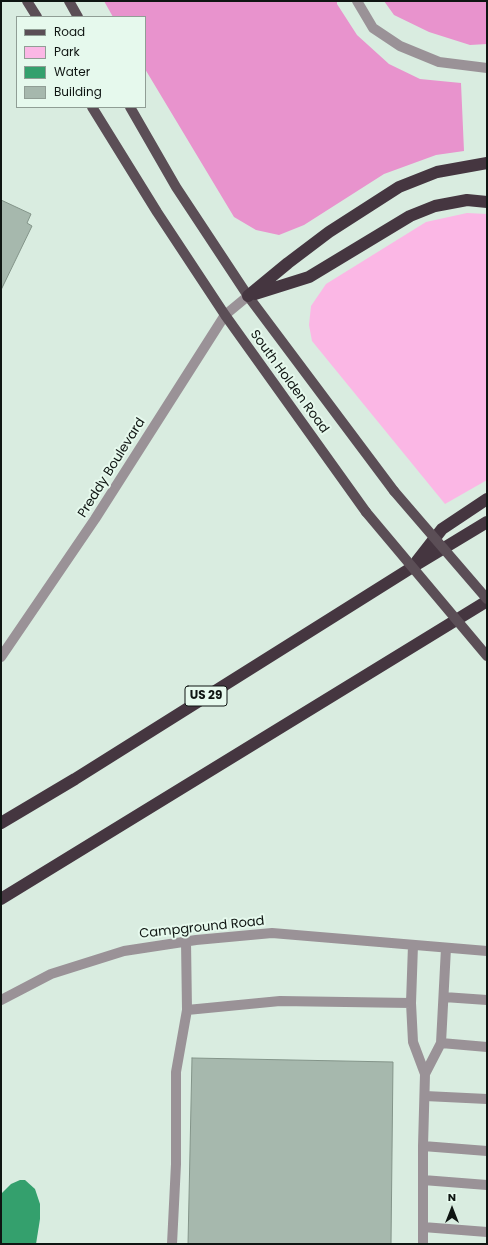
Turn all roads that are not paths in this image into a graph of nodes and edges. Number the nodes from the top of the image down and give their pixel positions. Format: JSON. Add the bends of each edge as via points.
{"nodes":[{"id":1,"x":27,"y":1,"type":"edge"},
{"id":2,"x":69,"y":1,"type":"edge"},
{"id":3,"x":357,"y":1,"type":"edge"},
{"id":4,"x":36,"y":16,"type":"edge"},
{"id":5,"x":77,"y":16,"type":"edge"},
{"id":6,"x":487,"y":68,"type":"edge"},
{"id":7,"x":93,"y":108,"type":"edge"},
{"id":8,"x":131,"y":108,"type":"edge"},
{"id":9,"x":487,"y":163,"type":"edge"},
{"id":10,"x":487,"y":202,"type":"edge"},
{"id":11,"x":248,"y":296,"type":"junction"},
{"id":12,"x":225,"y":315,"type":"junction"},
{"id":13,"x":487,"y":499,"type":"edge"},
{"id":14,"x":487,"y":522,"type":"edge"},
{"id":15,"x":411,"y":568,"type":"junction"},
{"id":16,"x":487,"y":600,"type":"edge"},
{"id":17,"x":487,"y":656,"type":"edge"},
{"id":18,"x":1,"y":657,"type":"edge"},
{"id":19,"x":1,"y":823,"type":"edge"},
{"id":20,"x":1,"y":899,"type":"edge"},
{"id":21,"x":186,"y":941,"type":"junction"},
{"id":22,"x":413,"y":945,"type":"junction"},
{"id":23,"x":446,"y":948,"type":"junction"},
{"id":24,"x":487,"y":951,"type":"edge"},
{"id":25,"x":444,"y":997,"type":"junction"},
{"id":26,"x":1,"y":1000,"type":"edge"},
{"id":27,"x":487,"y":1000,"type":"edge"},
{"id":28,"x":411,"y":1003,"type":"junction"},
{"id":29,"x":187,"y":1010,"type":"junction"},
{"id":30,"x":441,"y":1043,"type":"junction"},
{"id":31,"x":487,"y":1047,"type":"edge"},
{"id":32,"x":425,"y":1074,"type":"junction"},
{"id":33,"x":425,"y":1096,"type":"junction"},
{"id":34,"x":487,"y":1099,"type":"edge"},
{"id":35,"x":423,"y":1146,"type":"junction"},
{"id":36,"x":487,"y":1151,"type":"edge"},
{"id":37,"x":423,"y":1180,"type":"junction"},
{"id":38,"x":487,"y":1185,"type":"edge"},
{"id":39,"x":423,"y":1227,"type":"junction"},
{"id":40,"x":487,"y":1232,"type":"edge"},
{"id":41,"x":172,"y":1244,"type":"edge"},
{"id":42,"x":423,"y":1244,"type":"edge"}],
"edges":[{"from":1,"to":4,"type":"main road"},
{"from":2,"to":5,"type":"main road"},
{"from":3,"to":6,"type":"street","via":[[373,28],[400,46],[439,62]]},
{"from":7,"to":12,"type":"main road","name":"South Holden Road"},
{"from":8,"to":11,"type":"main road","name":"South Holden Road","via":[[176,187]]},
{"from":9,"to":11,"type":"highway","via":[[437,172],[399,187],[329,232]]},
{"from":10,"to":11,"type":"highway","via":[[467,200],[435,206],[410,216],[309,277]]},
{"from":11,"to":12,"type":"street","name":"Preddy Boulevard"},
{"from":11,"to":16,"type":"main road","name":"South Holden Road","bridge":true,"via":[[394,490]]},
{"from":12,"to":17,"type":"main road","name":"South Holden Road","bridge":true,"via":[[366,512]]},
{"from":12,"to":18,"type":"street","name":"Preddy Boulevard","via":[[96,519]]},
{"from":13,"to":15,"type":"highway","via":[[442,529]]},
{"from":14,"to":15,"type":"highway","number":"US 29"},
{"from":15,"to":19,"type":"highway","number":"US 29"},
{"from":16,"to":20,"type":"highway"},
{"from":21,"to":22,"type":"street","name":"Campground Road","via":[[272,933]]},
{"from":21,"to":26,"type":"street","name":"Campground Road","via":[[124,951],[51,974]]},
{"from":21,"to":29,"type":"street"},
{"from":22,"to":23,"type":"street","name":"Campground Road"},
{"from":22,"to":28,"type":"street"},
{"from":23,"to":24,"type":"street","name":"Campground Road"},
{"from":23,"to":25,"type":"street"},
{"from":25,"to":27,"type":"street"},
{"from":25,"to":30,"type":"street"},
{"from":28,"to":29,"type":"street","via":[[280,1001]]},
{"from":28,"to":32,"type":"street","via":[[413,1042]]},
{"from":29,"to":41,"type":"street","via":[[176,1072],[176,1164]]},
{"from":30,"to":31,"type":"street"},
{"from":30,"to":32,"type":"street"},
{"from":32,"to":33,"type":"street"},
{"from":33,"to":34,"type":"street"},
{"from":33,"to":35,"type":"street"},
{"from":35,"to":36,"type":"street"},
{"from":35,"to":37,"type":"street"},
{"from":37,"to":38,"type":"street"},
{"from":37,"to":39,"type":"street"},
{"from":39,"to":40,"type":"street"},
{"from":39,"to":42,"type":"street"}]}
